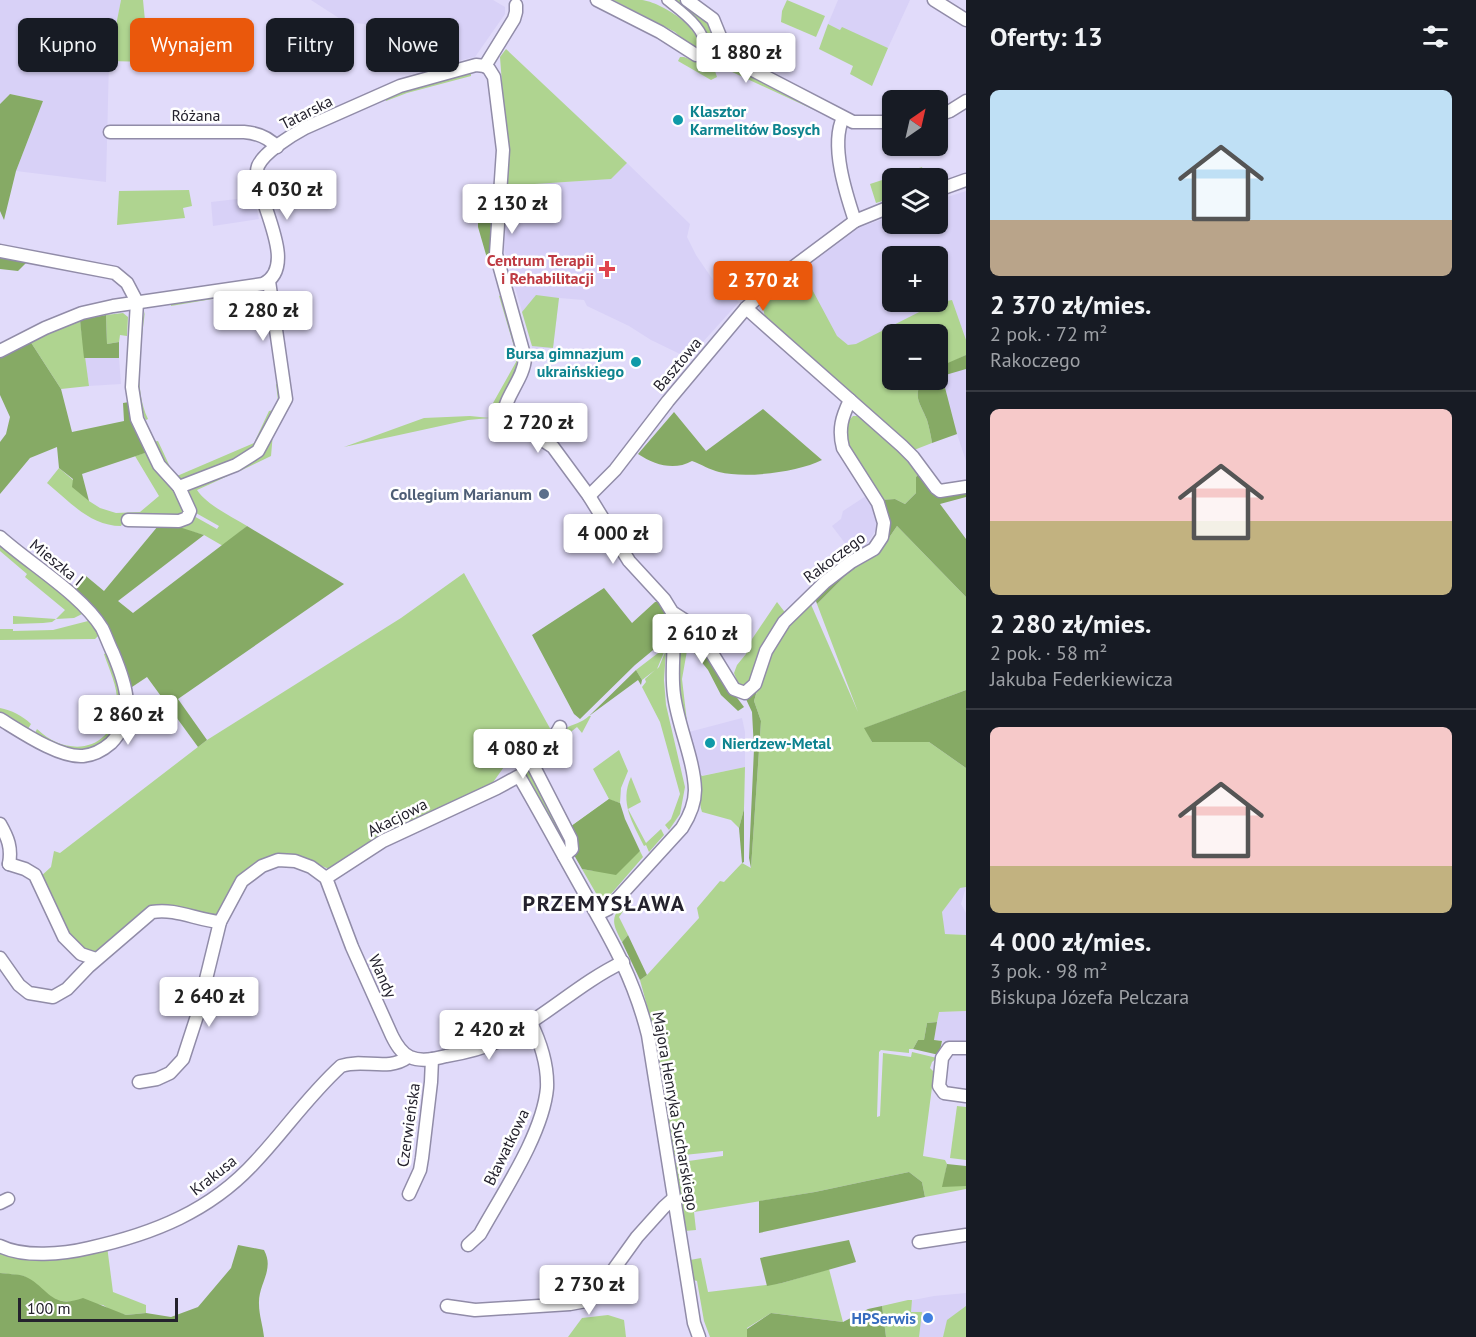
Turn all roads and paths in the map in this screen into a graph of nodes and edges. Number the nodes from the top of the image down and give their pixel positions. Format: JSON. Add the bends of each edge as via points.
{"nodes":[{"id":1,"x":597,"y":0,"type":"edge"},
{"id":2,"x":667,"y":0,"type":"edge"},
{"id":3,"x":687,"y":0,"type":"edge"},
{"id":4,"x":934,"y":0,"type":"edge"},
{"id":5,"x":516,"y":2,"type":"edge"},
{"id":6,"x":966,"y":20,"type":"edge"},
{"id":7,"x":696,"y":55,"type":"joint"},
{"id":8,"x":485,"y":66,"type":"junction"},
{"id":9,"x":966,"y":101,"type":"edge"},
{"id":10,"x":948,"y":112,"type":"edge"},
{"id":11,"x":843,"y":118,"type":"junction"},
{"id":12,"x":882,"y":122,"type":"edge"},
{"id":13,"x":110,"y":132,"type":"dead end"},
{"id":14,"x":277,"y":147,"type":"junction"},
{"id":15,"x":966,"y":180,"type":"edge"},
{"id":16,"x":948,"y":186,"type":"edge"},
{"id":17,"x":882,"y":210,"type":"edge"},
{"id":18,"x":855,"y":221,"type":"junction"},
{"id":19,"x":0,"y":251,"type":"edge"},
{"id":20,"x":269,"y":281,"type":"junction"},
{"id":21,"x":137,"y":302,"type":"junction"},
{"id":22,"x":746,"y":308,"type":"junction"},
{"id":23,"x":0,"y":351,"type":"edge"},
{"id":24,"x":850,"y":400,"type":"junction"},
{"id":25,"x":179,"y":487,"type":"junction"},
{"id":26,"x":966,"y":487,"type":"edge"},
{"id":27,"x":589,"y":496,"type":"junction"},
{"id":28,"x":129,"y":520,"type":"dead end"},
{"id":29,"x":0,"y":537,"type":"edge"},
{"id":30,"x":672,"y":612,"type":"junction"},
{"id":31,"x":0,"y":718,"type":"edge"},
{"id":32,"x":560,"y":727,"type":"dead end"},
{"id":33,"x":519,"y":776,"type":"joint"},
{"id":34,"x":0,"y":824,"type":"edge"},
{"id":35,"x":564,"y":856,"type":"junction"},
{"id":36,"x":4,"y":868,"type":"edge"},
{"id":37,"x":326,"y":878,"type":"junction"},
{"id":38,"x":598,"y":914,"type":"junction"},
{"id":39,"x":220,"y":922,"type":"junction"},
{"id":40,"x":0,"y":958,"type":"edge"},
{"id":41,"x":96,"y":959,"type":"junction"},
{"id":42,"x":623,"y":962,"type":"junction"},
{"id":43,"x":531,"y":1021,"type":"junction"},
{"id":44,"x":966,"y":1048,"type":"edge"},
{"id":45,"x":408,"y":1057,"type":"junction"},
{"id":46,"x":432,"y":1059,"type":"junction"},
{"id":47,"x":140,"y":1082,"type":"dead end"},
{"id":48,"x":966,"y":1096,"type":"edge"},
{"id":49,"x":409,"y":1194,"type":"dead end"},
{"id":50,"x":674,"y":1198,"type":"junction"},
{"id":51,"x":966,"y":1235,"type":"edge"},
{"id":52,"x":919,"y":1242,"type":"dead end"},
{"id":53,"x":468,"y":1245,"type":"dead end"},
{"id":54,"x":0,"y":1246,"type":"edge"},
{"id":55,"x":447,"y":1306,"type":"dead end"},
{"id":56,"x":699,"y":1337,"type":"edge"}],
"edges":[{"from":1,"to":7,"type":"street"},
{"from":2,"to":7,"type":"street","via":[[699,32],[705,50]]},
{"from":3,"to":11,"type":"street","via":[[713,19],[730,56]]},
{"from":4,"to":6,"type":"street"},
{"from":5,"to":8,"type":"street","via":[[514,19]]},
{"from":8,"to":14,"type":"street","name":"Tatarska","via":[[476,65],[400,86],[305,128]]},
{"from":8,"to":27,"type":"street","via":[[494,77],[503,150],[496,254],[525,358],[522,374],[504,412],[549,443]]},
{"from":9,"to":10,"type":"street"},
{"from":11,"to":12,"type":"street"},
{"from":11,"to":18,"type":"street","via":[[838,135],[842,177]]},
{"from":13,"to":14,"type":"street","name":"Różana","via":[[251,133]]},
{"from":14,"to":20,"type":"street","name":"Tatarska","via":[[261,161],[258,170],[278,246]]},
{"from":15,"to":16,"type":"street"},
{"from":17,"to":18,"type":"street","name":"Basztowa"},
{"from":18,"to":22,"type":"street","name":"Basztowa","via":[[780,277]]},
{"from":19,"to":21,"type":"street","via":[[115,273],[127,283]]},
{"from":20,"to":21,"type":"street"},
{"from":20,"to":25,"type":"street","via":[[286,399],[258,451],[236,465]]},
{"from":21,"to":23,"type":"street","via":[[74,315]]},
{"from":21,"to":25,"type":"street","via":[[132,377],[137,419],[159,465]]},
{"from":22,"to":24,"type":"street"},
{"from":22,"to":27,"type":"street","name":"Basztowa","via":[[615,470]]},
{"from":24,"to":26,"type":"street","via":[[913,457],[936,488],[940,491]]},
{"from":24,"to":30,"type":"street","name":"Rakoczego","via":[[840,425],[841,442],[878,503],[884,523],[882,537],[873,549],[825,582],[790,616],[770,644],[755,684],[746,693],[734,689],[702,637]]},
{"from":25,"to":28,"type":"street","via":[[190,511],[187,518]]},
{"from":27,"to":30,"type":"street","via":[[629,561]]},
{"from":29,"to":31,"type":"street","name":"Mieszka I","via":[[83,604],[102,628],[125,683],[127,712],[116,737],[105,749],[81,756],[54,749]]},
{"from":30,"to":38,"type":"street","via":[[673,691],[694,778],[693,802],[682,828],[608,909]]},
{"from":32,"to":35,"type":"street","via":[[531,760],[571,839],[572,849]]},
{"from":33,"to":35,"type":"street","name":"Majora Henryka Sucharskiego"},
{"from":33,"to":37,"type":"street","name":"Akacjowa","via":[[383,841]]},
{"from":34,"to":36,"type":"street","via":[[11,851]]},
{"from":35,"to":38,"type":"street","name":"Majora Henryka Sucharskiego"},
{"from":36,"to":41,"type":"street","via":[[25,868],[36,875],[64,938],[81,954]]},
{"from":37,"to":39,"type":"street","via":[[295,861],[278,860],[262,866],[242,881]]},
{"from":37,"to":45,"type":"street","name":"Wandy","via":[[392,1036]]},
{"from":38,"to":42,"type":"street","name":"Majora Henryka Sucharskiego"},
{"from":39,"to":41,"type":"street","via":[[165,910],[152,912]]},
{"from":39,"to":47,"type":"street","via":[[183,1059],[170,1073]]},
{"from":40,"to":41,"type":"street","via":[[29,993],[53,997],[67,989]]},
{"from":42,"to":43,"type":"street"},
{"from":42,"to":50,"type":"street","name":"Majora Henryka Sucharskiego","via":[[648,1035]]},
{"from":43,"to":46,"type":"street","via":[[483,1047]]},
{"from":43,"to":53,"type":"street","name":"Bławatkowa","via":[[544,1056],[547,1087],[541,1116],[480,1234]]},
{"from":44,"to":48,"type":"street","via":[[946,1050],[939,1088],[945,1093]]},
{"from":45,"to":46,"type":"street"},
{"from":45,"to":54,"type":"street","name":"Krakusa","via":[[399,1063],[341,1066],[238,1179],[214,1200],[183,1218],[153,1231],[74,1252],[42,1254]]},
{"from":46,"to":49,"type":"street","name":"Czerwieńska","via":[[423,1158]]},
{"from":50,"to":55,"type":"street","via":[[637,1237],[596,1294],[586,1301],[475,1310]]},
{"from":50,"to":56,"type":"street","name":"Majora Henryka Sucharskiego"},
{"from":51,"to":52,"type":"street"}]}
